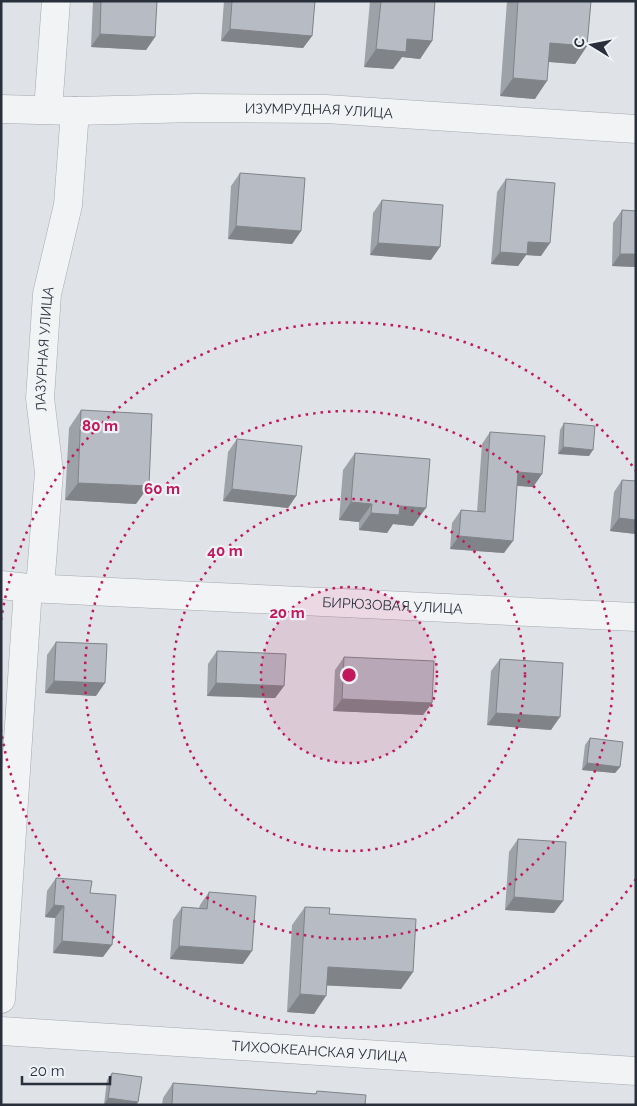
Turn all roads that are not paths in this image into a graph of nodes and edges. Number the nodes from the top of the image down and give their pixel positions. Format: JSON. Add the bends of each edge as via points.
{"nodes":[{"id":1,"x":56,"y":1,"type":"edge"},
{"id":2,"x":1,"y":109,"type":"edge"},
{"id":3,"x":48,"y":110,"type":"junction"},
{"id":4,"x":75,"y":111,"type":"junction"},
{"id":5,"x":636,"y":129,"type":"edge"},
{"id":6,"x":23,"y":587,"type":"edge"},
{"id":7,"x":636,"y":617,"type":"edge"},
{"id":8,"x":1,"y":999,"type":"edge"},
{"id":9,"x":1,"y":1031,"type":"edge"},
{"id":10,"x":636,"y":1071,"type":"edge"}],
"edges":[{"from":1,"to":3,"type":"street"},
{"from":2,"to":3,"type":"street","name":"ИЗУМРУДНАЯ УЛИЦА"},
{"from":3,"to":4,"type":"street","name":"ИЗУМРУДНАЯ УЛИЦА"},
{"from":4,"to":5,"type":"street","name":"ИЗУМРУДНАЯ УЛИЦА","via":[[326,109]]},
{"from":4,"to":6,"type":"street","name":"ЛАЗУРНАЯ УЛИЦА","via":[[68,205],[46,303],[40,398],[48,472]]},
{"from":6,"to":7,"type":"street","name":"БИРЮЗОВАЯ УЛИЦА"},
{"from":6,"to":8,"type":"street","name":"ЛАЗУРНАЯ УЛИЦА"},
{"from":9,"to":10,"type":"street","name":"ТИХООКЕАНСКАЯ УЛИЦА"}]}
